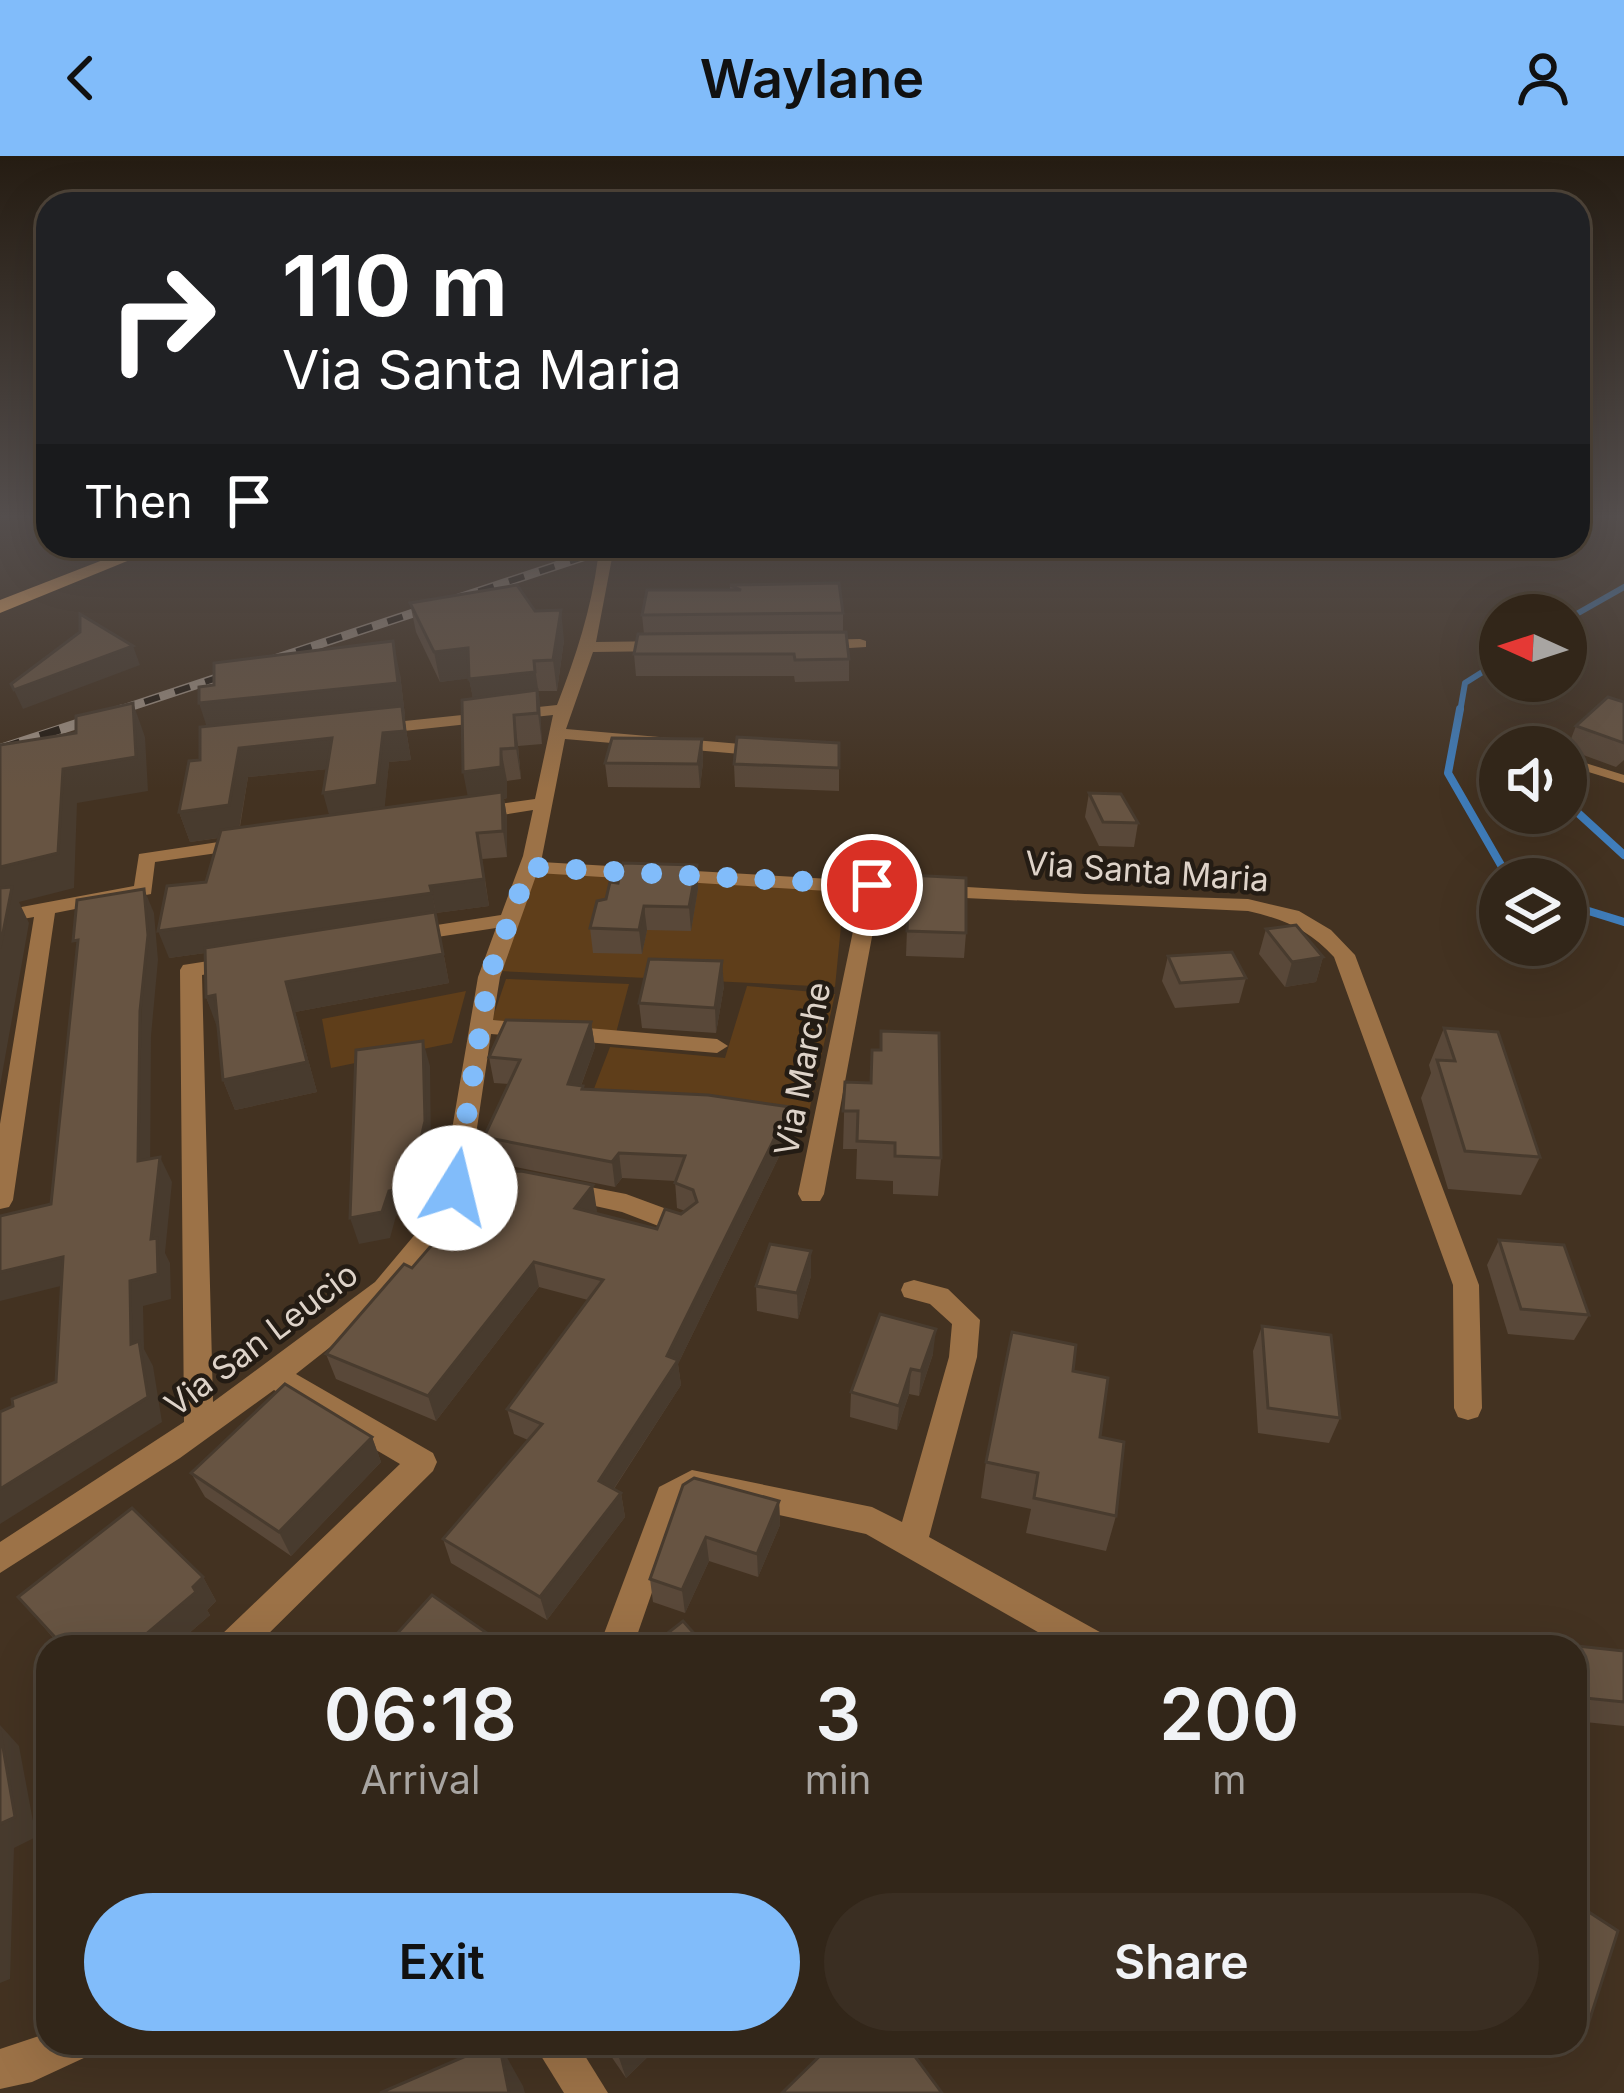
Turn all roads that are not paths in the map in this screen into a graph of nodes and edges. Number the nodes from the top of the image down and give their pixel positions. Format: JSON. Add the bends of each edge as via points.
{"nodes":[{"id":1,"x":595,"y":608,"type":"edge"},
{"id":2,"x":860,"y":644,"type":"dead end"},
{"id":3,"x":792,"y":645,"type":"edge"},
{"id":4,"x":678,"y":646,"type":"edge"},
{"id":5,"x":587,"y":647,"type":"junction"},
{"id":6,"x":561,"y":721,"type":"junction"},
{"id":7,"x":363,"y":730,"type":"edge"},
{"id":8,"x":782,"y":752,"type":"edge"},
{"id":9,"x":1587,"y":768,"type":"edge"},
{"id":10,"x":1624,"y":779,"type":"edge"},
{"id":11,"x":544,"y":803,"type":"junction"},
{"id":12,"x":450,"y":816,"type":"edge"},
{"id":13,"x":263,"y":842,"type":"edge"},
{"id":14,"x":529,"y":867,"type":"junction"},
{"id":15,"x":872,"y":885,"type":"junction"},
{"id":16,"x":46,"y":908,"type":"junction"},
{"id":17,"x":0,"y":916,"type":"edge"},
{"id":18,"x":510,"y":920,"type":"junction"},
{"id":19,"x":396,"y":938,"type":"edge"},
{"id":20,"x":260,"y":959,"type":"edge"},
{"id":21,"x":483,"y":1026,"type":"junction"},
{"id":22,"x":717,"y":1046,"type":"dead end"},
{"id":23,"x":546,"y":1187,"type":"edge"},
{"id":24,"x":811,"y":1194,"type":"dead end"},
{"id":25,"x":0,"y":1199,"type":"edge"},
{"id":26,"x":682,"y":1225,"type":"edge"},
{"id":27,"x":914,"y":1290,"type":"dead end"},
{"id":28,"x":271,"y":1374,"type":"junction"},
{"id":29,"x":1468,"y":1408,"type":"dead end"},
{"id":30,"x":199,"y":1428,"type":"junction"},
{"id":31,"x":911,"y":1544,"type":"junction"},
{"id":32,"x":0,"y":1559,"type":"edge"},
{"id":33,"x":244,"y":1635,"type":"edge"},
{"id":34,"x":620,"y":1635,"type":"edge"},
{"id":35,"x":1074,"y":1635,"type":"edge"},
{"id":36,"x":47,"y":2055,"type":"edge"},
{"id":37,"x":561,"y":2055,"type":"edge"},
{"id":38,"x":0,"y":2069,"type":"edge"},
{"id":39,"x":588,"y":2093,"type":"edge"}],
"edges":[{"from":1,"to":5,"type":"street","name":"Via San Leucio"},
{"from":2,"to":3,"type":"street"},
{"from":4,"to":5,"type":"street"},
{"from":5,"to":6,"type":"street","name":"Via San Leucio"},
{"from":6,"to":7,"type":"street"},
{"from":6,"to":8,"type":"street"},
{"from":6,"to":11,"type":"street","name":"Via San Leucio"},
{"from":9,"to":10,"type":"lane"},
{"from":11,"to":12,"type":"street"},
{"from":11,"to":14,"type":"street","name":"Via San Leucio"},
{"from":13,"to":16,"type":"street","via":[[146,857],[144,890]]},
{"from":14,"to":15,"type":"street","name":"Via Santa Maria"},
{"from":14,"to":18,"type":"street","name":"Via San Leucio"},
{"from":15,"to":24,"type":"street","name":"Via Marche"},
{"from":15,"to":29,"type":"street","name":"Via Santa Maria","via":[[1248,905],[1292,915],[1324,934],[1344,955],[1466,1285]]},
{"from":16,"to":17,"type":"street"},
{"from":16,"to":25,"type":"street"},
{"from":18,"to":19,"type":"street"},
{"from":18,"to":21,"type":"street","name":"Via San Leucio","via":[[489,976]]},
{"from":20,"to":30,"type":"street","via":[[191,970]]},
{"from":21,"to":22,"type":"street"},
{"from":21,"to":28,"type":"street","name":"Via San Leucio","via":[[466,1187],[385,1289]]},
{"from":23,"to":26,"type":"street","via":[[626,1203]]},
{"from":27,"to":31,"type":"street","via":[[938,1295],[966,1320],[963,1358]]},
{"from":28,"to":30,"type":"street","name":"Via San Leucio"},
{"from":28,"to":33,"type":"street","via":[[422,1462]]},
{"from":30,"to":32,"type":"street","name":"Via San Leucio"},
{"from":31,"to":34,"type":"street","via":[[872,1521],[692,1483],[670,1497]]},
{"from":31,"to":35,"type":"street"},
{"from":36,"to":38,"type":"street"},
{"from":37,"to":39,"type":"street"}]}
